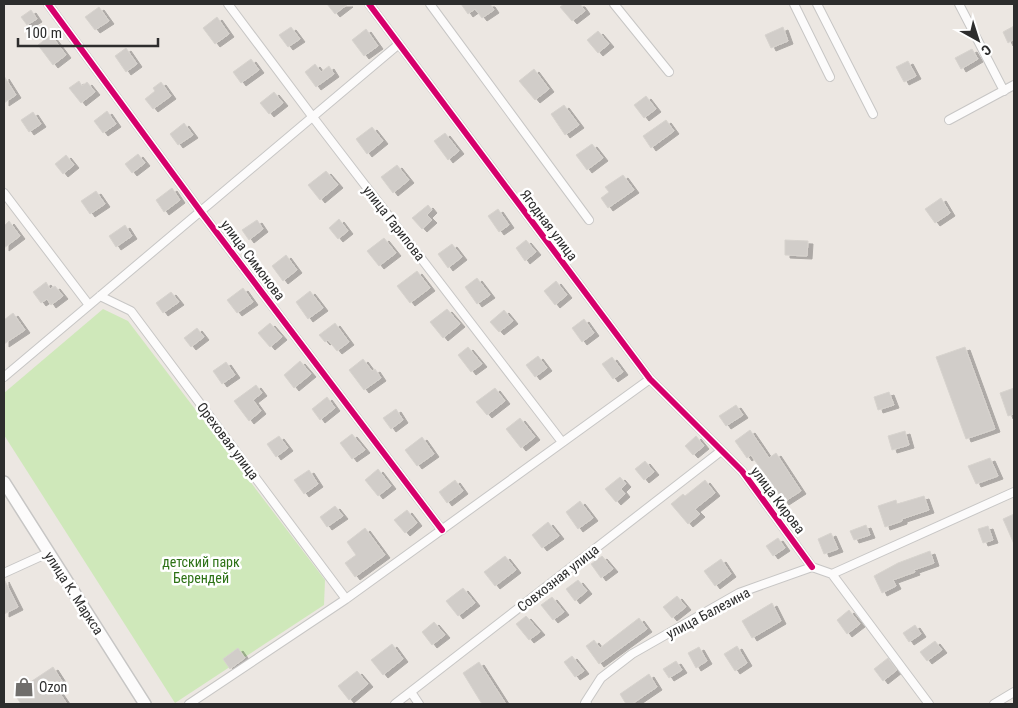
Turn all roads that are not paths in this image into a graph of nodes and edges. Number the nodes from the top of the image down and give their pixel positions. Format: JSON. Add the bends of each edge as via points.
{"nodes":[{"id":1,"x":48,"y":4,"type":"edge"},
{"id":2,"x":228,"y":4,"type":"edge"},
{"id":3,"x":369,"y":4,"type":"edge"},
{"id":4,"x":430,"y":4,"type":"edge"},
{"id":5,"x":614,"y":4,"type":"edge"},
{"id":6,"x":794,"y":4,"type":"edge"},
{"id":7,"x":817,"y":4,"type":"edge"},
{"id":8,"x":959,"y":4,"type":"edge"},
{"id":9,"x":399,"y":44,"type":"junction"},
{"id":10,"x":669,"y":72,"type":"dead end"},
{"id":11,"x":830,"y":76,"type":"dead end"},
{"id":12,"x":1014,"y":86,"type":"edge"},
{"id":13,"x":1004,"y":91,"type":"junction"},
{"id":14,"x":873,"y":114,"type":"dead end"},
{"id":15,"x":312,"y":116,"type":"junction"},
{"id":16,"x":949,"y":120,"type":"dead end"},
{"id":17,"x":4,"y":193,"type":"edge"},
{"id":18,"x":201,"y":212,"type":"junction"},
{"id":19,"x":589,"y":220,"type":"dead end"},
{"id":20,"x":100,"y":296,"type":"junction"},
{"id":21,"x":89,"y":305,"type":"junction"},
{"id":22,"x":4,"y":377,"type":"edge"},
{"id":23,"x":650,"y":379,"type":"junction"},
{"id":24,"x":562,"y":442,"type":"junction"},
{"id":25,"x":721,"y":451,"type":"junction"},
{"id":26,"x":4,"y":482,"type":"edge"},
{"id":27,"x":1014,"y":492,"type":"edge"},
{"id":28,"x":442,"y":530,"type":"junction"},
{"id":29,"x":48,"y":553,"type":"junction"},
{"id":30,"x":812,"y":567,"type":"junction"},
{"id":31,"x":4,"y":573,"type":"edge"},
{"id":32,"x":832,"y":574,"type":"junction"},
{"id":33,"x":346,"y":599,"type":"junction"},
{"id":34,"x":411,"y":692,"type":"junction"},
{"id":35,"x":1014,"y":692,"type":"edge"},
{"id":36,"x":586,"y":703,"type":"edge"},
{"id":37,"x":145,"y":704,"type":"edge"},
{"id":38,"x":189,"y":704,"type":"edge"},
{"id":39,"x":395,"y":704,"type":"edge"},
{"id":40,"x":419,"y":704,"type":"edge"},
{"id":41,"x":929,"y":704,"type":"edge"},
{"id":42,"x":994,"y":704,"type":"edge"}],
"edges":[{"from":1,"to":18,"type":"street","name":"улица Симонова"},
{"from":2,"to":15,"type":"street","name":"улица Гарипова"},
{"from":3,"to":9,"type":"street","name":"Ягодная улица"},
{"from":4,"to":19,"type":"street"},
{"from":5,"to":10,"type":"street"},
{"from":6,"to":11,"type":"street"},
{"from":7,"to":14,"type":"street"},
{"from":8,"to":13,"type":"street"},
{"from":9,"to":15,"type":"street"},
{"from":9,"to":23,"type":"street","name":"Ягодная улица"},
{"from":12,"to":13,"type":"street"},
{"from":13,"to":16,"type":"street"},
{"from":15,"to":18,"type":"street"},
{"from":15,"to":24,"type":"street","name":"улица Гарипова"},
{"from":17,"to":21,"type":"street"},
{"from":18,"to":20,"type":"street"},
{"from":18,"to":28,"type":"street","name":"улица Симонова"},
{"from":20,"to":21,"type":"street"},
{"from":20,"to":33,"type":"street","name":"Ореховая улица","via":[[131,311]]},
{"from":21,"to":22,"type":"street"},
{"from":23,"to":24,"type":"street"},
{"from":23,"to":25,"type":"street","name":"Ягодная улица"},
{"from":24,"to":28,"type":"street"},
{"from":25,"to":30,"type":"street","name":"улица Кирова","via":[[742,471]]},
{"from":25,"to":34,"type":"street","name":"Совхозная улица"},
{"from":26,"to":29,"type":"main road","name":"улица К. Маркса"},
{"from":27,"to":32,"type":"street"},
{"from":28,"to":33,"type":"street"},
{"from":29,"to":31,"type":"street"},
{"from":29,"to":37,"type":"main road","name":"улица К. Маркса"},
{"from":30,"to":32,"type":"street"},
{"from":30,"to":36,"type":"street","name":"улица Балезина","via":[[739,594],[632,654],[601,678]]},
{"from":32,"to":41,"type":"street"},
{"from":33,"to":38,"type":"street"},
{"from":34,"to":39,"type":"street","name":"Совхозная улица"},
{"from":34,"to":40,"type":"street"},
{"from":35,"to":42,"type":"street"}]}
